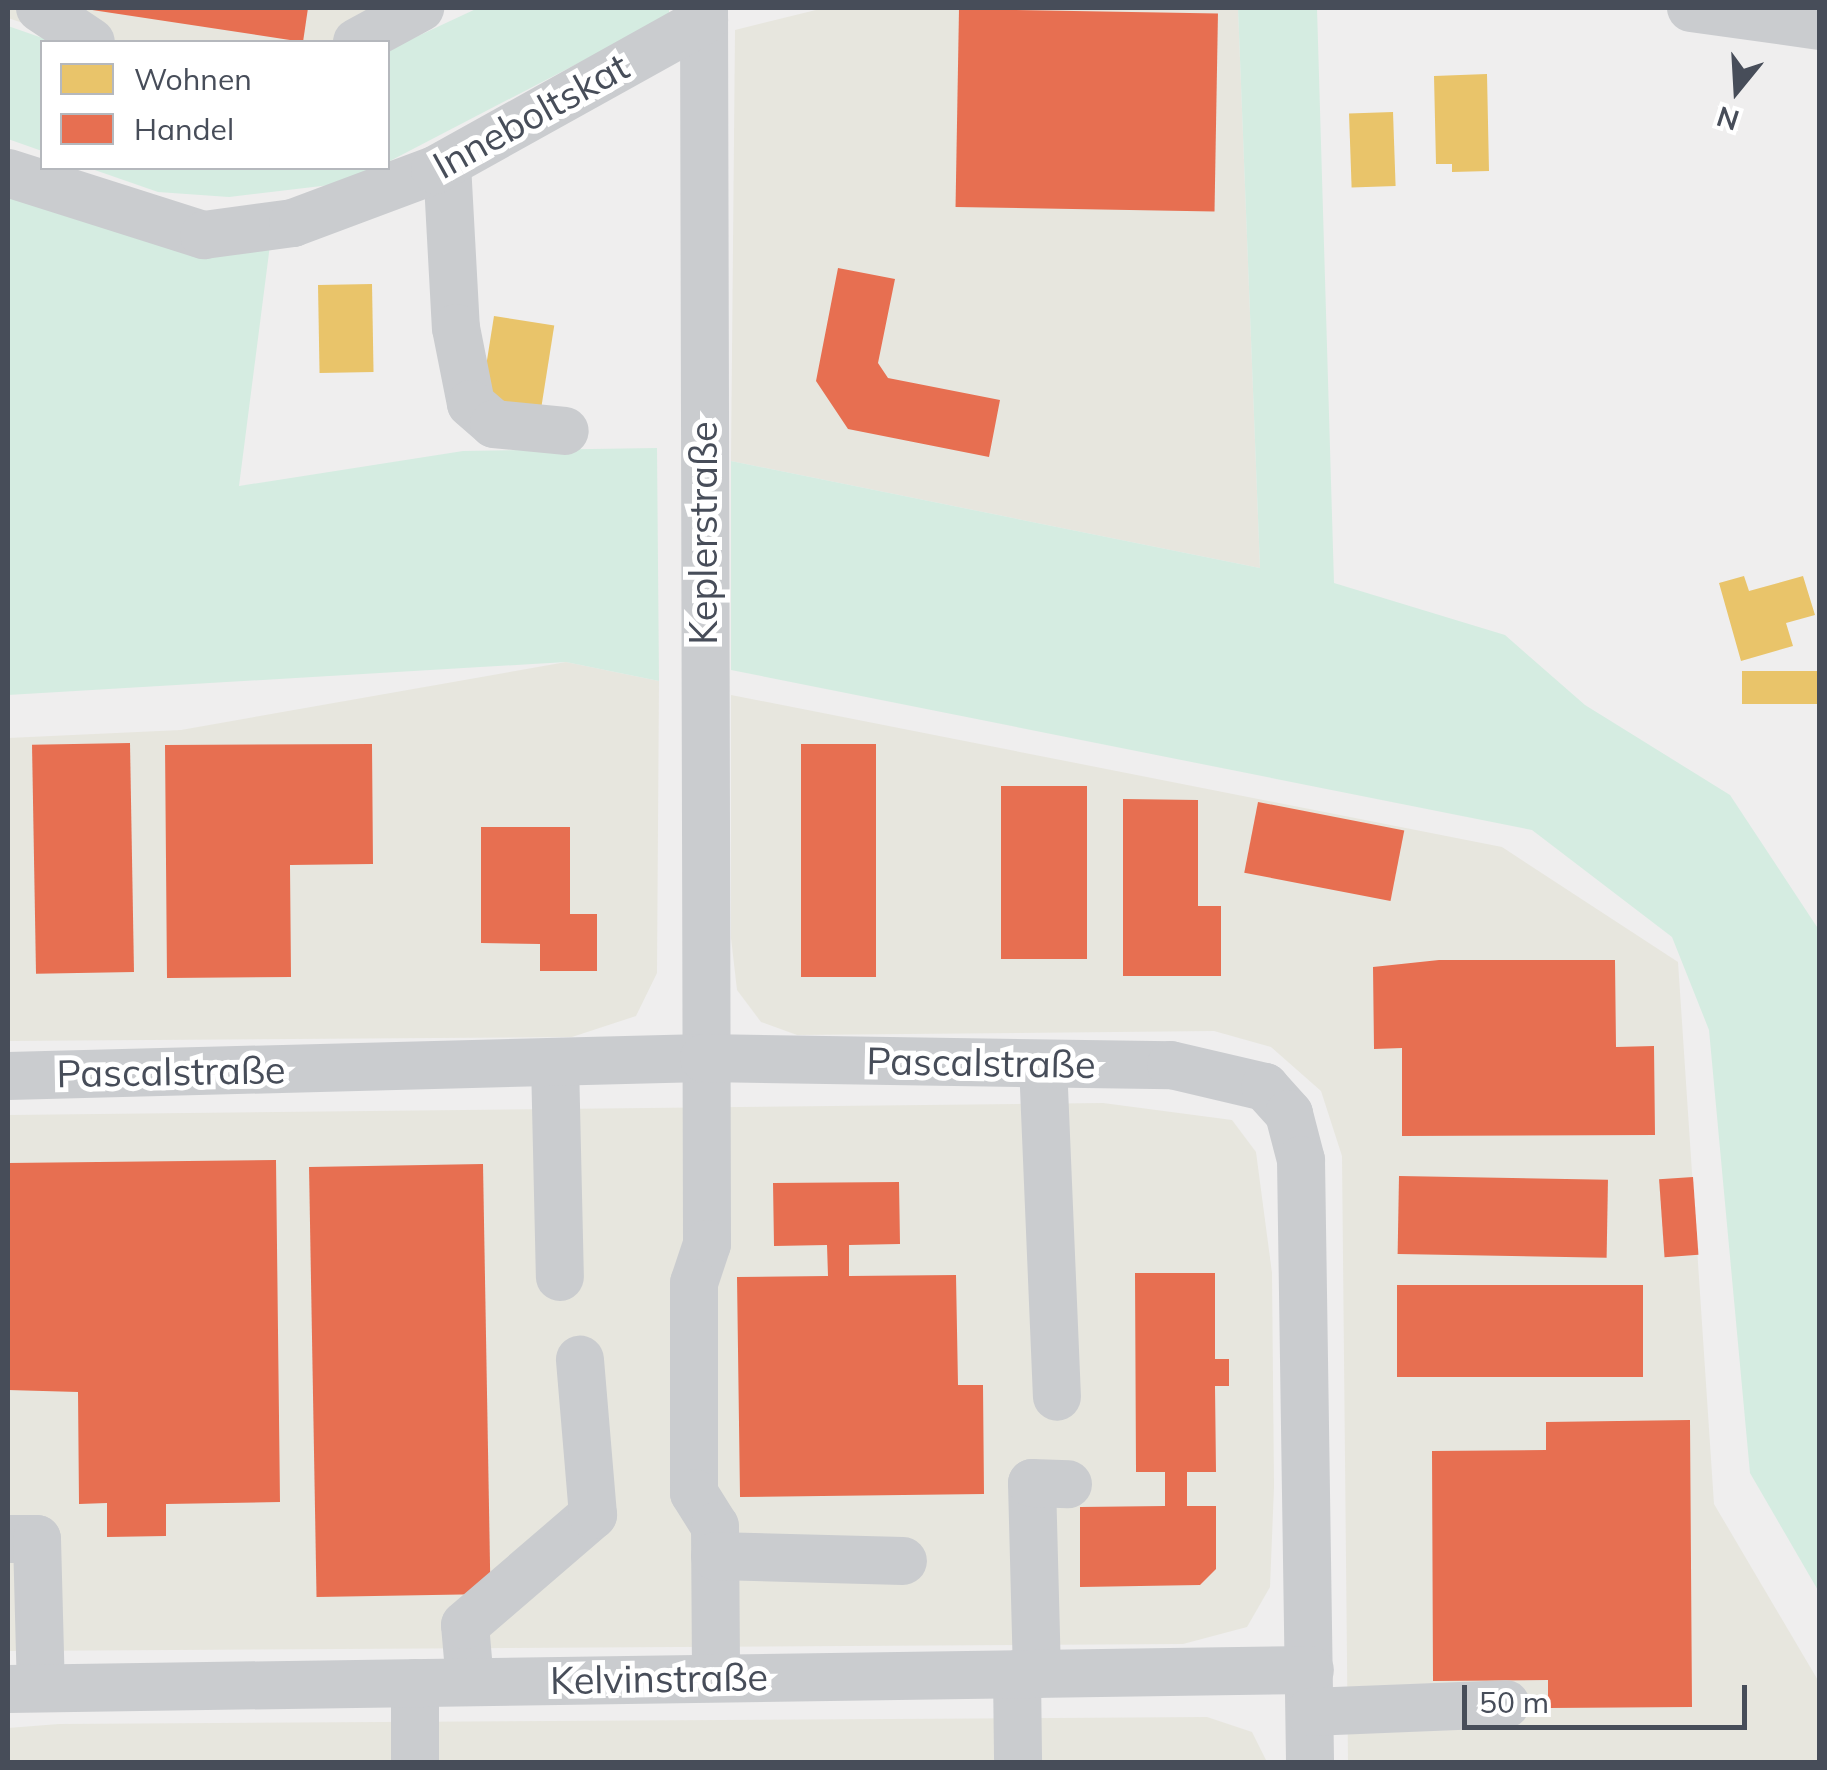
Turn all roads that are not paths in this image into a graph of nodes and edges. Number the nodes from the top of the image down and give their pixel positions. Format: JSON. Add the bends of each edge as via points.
{"nodes":[{"id":1,"x":40,"y":8,"type":"edge"},
{"id":2,"x":420,"y":8,"type":"edge"},
{"id":3,"x":1691,"y":8,"type":"edge"},
{"id":4,"x":704,"y":14,"type":"edge"},
{"id":5,"x":1820,"y":26,"type":"edge"},
{"id":6,"x":88,"y":40,"type":"edge"},
{"id":7,"x":362,"y":40,"type":"edge"},
{"id":8,"x":447,"y":164,"type":"junction"},
{"id":9,"x":8,"y":173,"type":"edge"},
{"id":10,"x":566,"y":431,"type":"dead end"},
{"id":11,"x":704,"y":1058,"type":"junction"},
{"id":12,"x":555,"y":1062,"type":"junction"},
{"id":13,"x":1043,"y":1064,"type":"junction"},
{"id":14,"x":8,"y":1076,"type":"edge"},
{"id":15,"x":560,"y":1278,"type":"dead end"},
{"id":16,"x":580,"y":1360,"type":"dead end"},
{"id":17,"x":1057,"y":1397,"type":"dead end"},
{"id":18,"x":1068,"y":1484,"type":"dead end"},
{"id":19,"x":8,"y":1539,"type":"edge"},
{"id":20,"x":715,"y":1556,"type":"junction"},
{"id":21,"x":902,"y":1561,"type":"dead end"},
{"id":22,"x":1027,"y":1674,"type":"junction"},
{"id":23,"x":716,"y":1678,"type":"junction"},
{"id":24,"x":414,"y":1682,"type":"junction"},
{"id":25,"x":470,"y":1682,"type":"junction"},
{"id":26,"x":24,"y":1688,"type":"edge"},
{"id":27,"x":1310,"y":1691,"type":"junction"},
{"id":28,"x":1506,"y":1704,"type":"dead end"},
{"id":29,"x":416,"y":1762,"type":"edge"},
{"id":30,"x":1018,"y":1762,"type":"edge"},
{"id":31,"x":1310,"y":1762,"type":"edge"}],
"edges":[{"from":1,"to":6,"type":"street"},
{"from":2,"to":7,"type":"street"},
{"from":3,"to":5,"type":"street"},
{"from":4,"to":8,"type":"street","name":"Inneboltskat"},
{"from":4,"to":11,"type":"street","name":"Keplerstraße"},
{"from":8,"to":9,"type":"street","name":"Inneboltskat","via":[[293,223],[204,235]]},
{"from":8,"to":10,"type":"street","via":[[456,328],[471,404],[494,424]]},
{"from":11,"to":12,"type":"street","name":"Pascalstraße"},
{"from":11,"to":13,"type":"street","name":"Pascalstraße"},
{"from":11,"to":20,"type":"street","name":"Keplerstraße","via":[[707,1244],[694,1283],[694,1494],[715,1526]]},
{"from":12,"to":14,"type":"street","name":"Pascalstraße"},
{"from":12,"to":15,"type":"street"},
{"from":13,"to":17,"type":"street"},
{"from":13,"to":27,"type":"street","name":"Pascalstraße","via":[[1223,1072],[1264,1087],[1289,1114],[1301,1160]]},
{"from":16,"to":25,"type":"street","via":[[593,1516],[464,1625]]},
{"from":18,"to":22,"type":"street","via":[[1032,1482]]},
{"from":19,"to":26,"type":"street","via":[[37,1539]]},
{"from":20,"to":21,"type":"street"},
{"from":20,"to":23,"type":"street","name":"Keplerstraße"},
{"from":22,"to":23,"type":"street","name":"Kelvinstraße"},
{"from":22,"to":27,"type":"street","name":"Kelvinstraße"},
{"from":22,"to":30,"type":"street"},
{"from":23,"to":25,"type":"street","name":"Kelvinstraße"},
{"from":24,"to":25,"type":"street","name":"Kelvinstraße"},
{"from":24,"to":26,"type":"street","name":"Kelvinstraße"},
{"from":24,"to":29,"type":"street"},
{"from":27,"to":28,"type":"street","name":"Kelvinstraße"},
{"from":27,"to":31,"type":"street","name":"Pascalstraße"}]}
